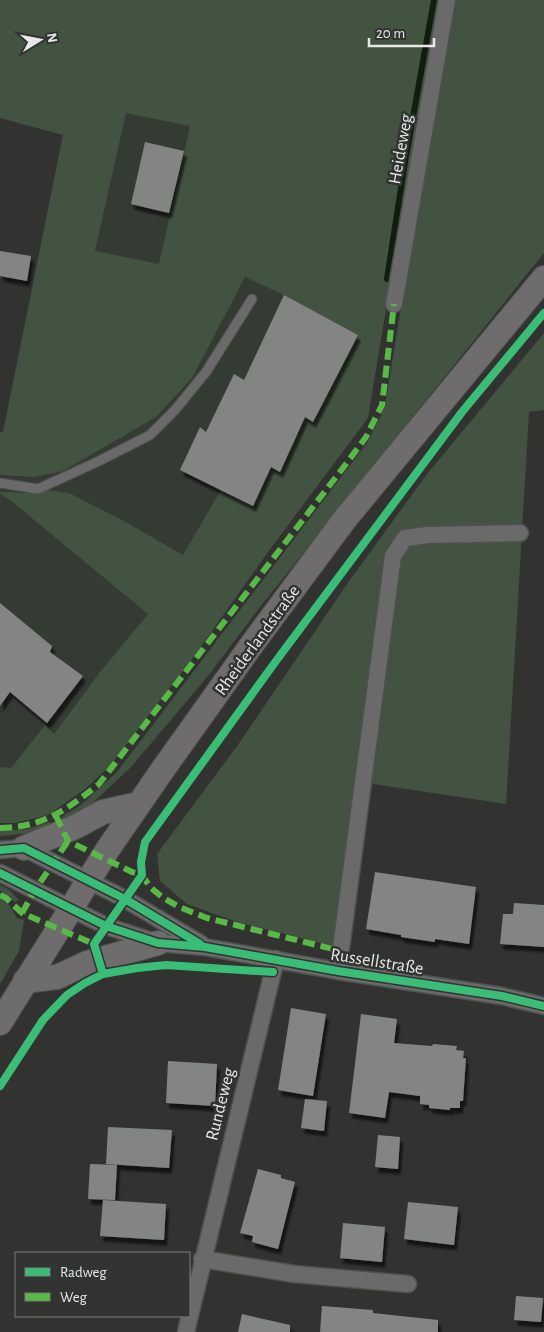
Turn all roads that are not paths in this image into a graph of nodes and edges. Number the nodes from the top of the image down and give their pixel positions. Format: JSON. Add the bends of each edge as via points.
{"nodes":[{"id":1,"x":447,"y":0,"type":"edge"},
{"id":2,"x":544,"y":278,"type":"edge"},
{"id":3,"x":252,"y":299,"type":"dead end"},
{"id":4,"x":394,"y":304,"type":"dead end"},
{"id":5,"x":0,"y":483,"type":"edge"},
{"id":6,"x":520,"y":533,"type":"dead end"},
{"id":7,"x":139,"y":804,"type":"junction"},
{"id":8,"x":24,"y":848,"type":"junction"},
{"id":9,"x":0,"y":850,"type":"edge"},
{"id":10,"x":0,"y":873,"type":"edge"},
{"id":11,"x":87,"y":881,"type":"junction"},
{"id":12,"x":70,"y":909,"type":"junction"},
{"id":13,"x":158,"y":943,"type":"junction"},
{"id":14,"x":205,"y":947,"type":"junction"},
{"id":15,"x":276,"y":959,"type":"junction"},
{"id":16,"x":338,"y":971,"type":"junction"},
{"id":17,"x":25,"y":981,"type":"junction"},
{"id":18,"x":544,"y":1006,"type":"edge"},
{"id":19,"x":0,"y":1023,"type":"edge"},
{"id":20,"x":202,"y":1259,"type":"junction"},
{"id":21,"x":408,"y":1284,"type":"dead end"},
{"id":22,"x":190,"y":1314,"type":"edge"},
{"id":23,"x":189,"y":1317,"type":"edge"},
{"id":24,"x":186,"y":1332,"type":"edge"}],
"edges":[{"from":1,"to":4,"type":"street","name":"Heideweg"},
{"from":2,"to":7,"type":"main road","name":"Rheiderlandstraße","via":[[345,519]]},
{"from":3,"to":5,"type":"lane","via":[[206,372],[150,435],[38,489]]},
{"from":6,"to":16,"type":"street","name":"Russellstraße","via":[[405,538],[392,556]]},
{"from":7,"to":8,"type":"main road","via":[[103,812]]},
{"from":7,"to":11,"type":"main road","name":"Rheiderlandstraße"},
{"from":8,"to":9,"type":"street"},
{"from":8,"to":11,"type":"street","name":"Russellstraße"},
{"from":10,"to":12,"type":"street","name":"Russellstraße"},
{"from":11,"to":12,"type":"main road","name":"Rheiderlandstraße"},
{"from":11,"to":14,"type":"street","name":"Russellstraße","via":[[125,899]]},
{"from":12,"to":13,"type":"street","name":"Russellstraße","via":[[106,926]]},
{"from":12,"to":17,"type":"main road","name":"Rheiderlandstraße"},
{"from":13,"to":14,"type":"street","name":"Russellstraße"},
{"from":13,"to":17,"type":"main road","via":[[87,963],[57,977]]},
{"from":14,"to":15,"type":"street","name":"Russellstraße"},
{"from":15,"to":16,"type":"street","name":"Russellstraße"},
{"from":15,"to":20,"type":"street","name":"Rundeweg"},
{"from":16,"to":18,"type":"street","name":"Russellstraße","via":[[502,996]]},
{"from":17,"to":19,"type":"main road","name":"Rheiderlandstraße"},
{"from":20,"to":21,"type":"street","via":[[294,1274]]},
{"from":20,"to":22,"type":"street","name":"Rundeweg"},
{"from":23,"to":24,"type":"street","name":"Rundeweg"}]}
